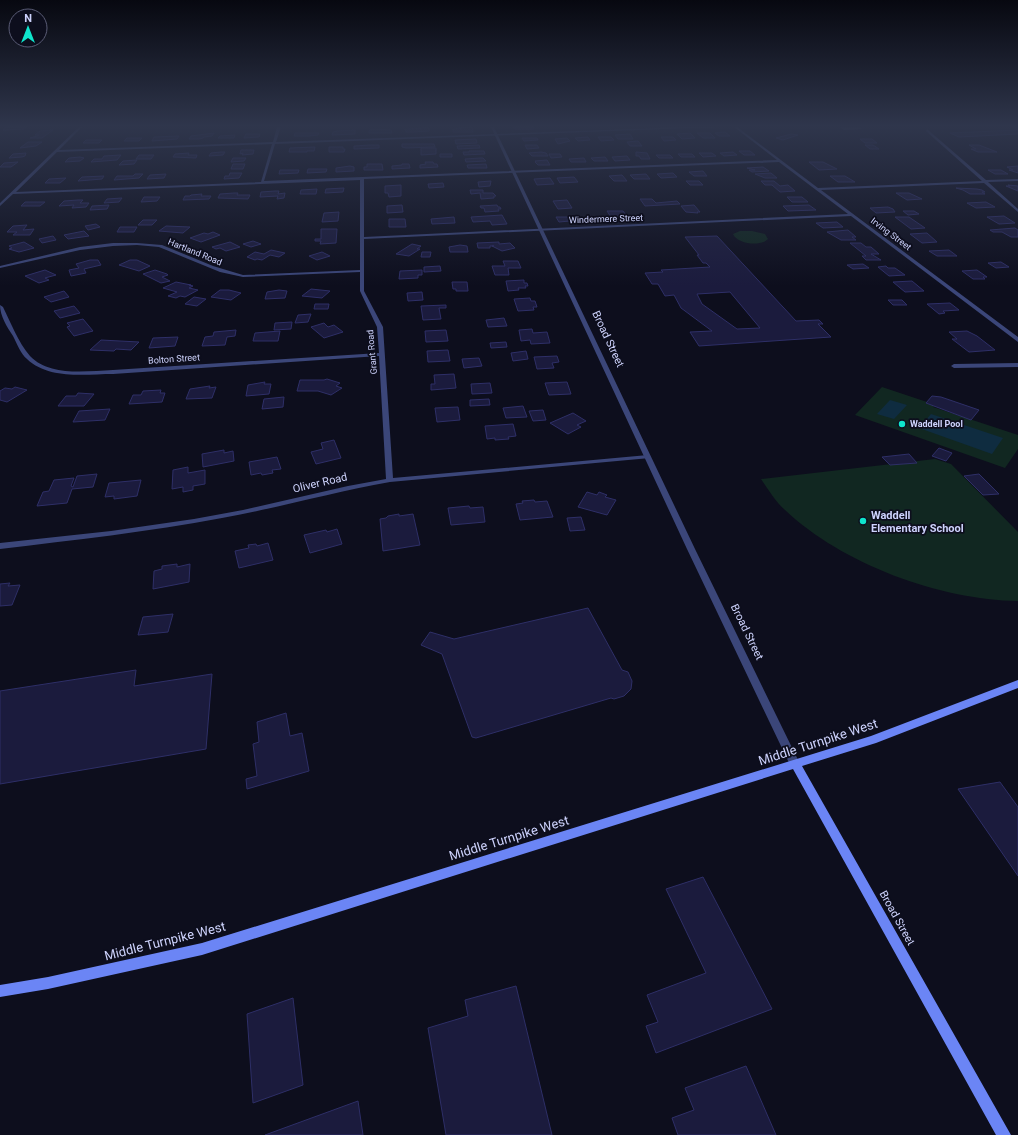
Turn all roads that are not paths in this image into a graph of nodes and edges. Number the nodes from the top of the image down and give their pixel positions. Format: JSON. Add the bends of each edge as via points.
{"nodes":[{"id":1,"x":26,"y":180,"type":"edge"},
{"id":2,"x":263,"y":180,"type":"edge"},
{"id":3,"x":323,"y":180,"type":"edge"},
{"id":4,"x":362,"y":180,"type":"edge"},
{"id":5,"x":517,"y":180,"type":"edge"},
{"id":6,"x":806,"y":180,"type":"edge"},
{"id":7,"x":983,"y":180,"type":"edge"},
{"id":8,"x":1018,"y":180,"type":"edge"},
{"id":9,"x":985,"y":182,"type":"junction"},
{"id":10,"x":262,"y":183,"type":"junction"},
{"id":11,"x":818,"y":189,"type":"junction"},
{"id":12,"x":13,"y":193,"type":"junction"},
{"id":13,"x":0,"y":205,"type":"edge"},
{"id":14,"x":1018,"y":210,"type":"edge"},
{"id":15,"x":851,"y":215,"type":"junction"},
{"id":16,"x":541,"y":229,"type":"junction"},
{"id":17,"x":362,"y":238,"type":"junction"},
{"id":18,"x":0,"y":267,"type":"edge"},
{"id":19,"x":361,"y":271,"type":"junction"},
{"id":20,"x":0,"y":307,"type":"edge"},
{"id":21,"x":1018,"y":340,"type":"edge"},
{"id":22,"x":382,"y":354,"type":"junction"},
{"id":23,"x":1018,"y":365,"type":"edge"},
{"id":24,"x":954,"y":366,"type":"dead end"},
{"id":25,"x":648,"y":457,"type":"junction"},
{"id":26,"x":390,"y":480,"type":"junction"},
{"id":27,"x":0,"y":546,"type":"edge"},
{"id":28,"x":1018,"y":684,"type":"edge"},
{"id":29,"x":795,"y":764,"type":"junction"},
{"id":30,"x":0,"y":991,"type":"edge"},
{"id":31,"x":1004,"y":1135,"type":"edge"}],
"edges":[{"from":1,"to":12,"type":"street"},
{"from":2,"to":10,"type":"street"},
{"from":3,"to":10,"type":"street"},
{"from":4,"to":17,"type":"street","name":"Grant Road"},
{"from":5,"to":16,"type":"street","name":"Broad Street"},
{"from":6,"to":11,"type":"street","name":"Irving Street"},
{"from":7,"to":9,"type":"street"},
{"from":8,"to":9,"type":"street"},
{"from":9,"to":11,"type":"street"},
{"from":9,"to":14,"type":"street"},
{"from":10,"to":12,"type":"street"},
{"from":11,"to":15,"type":"street","name":"Irving Street"},
{"from":12,"to":13,"type":"street"},
{"from":15,"to":16,"type":"street","name":"Windermere Street"},
{"from":15,"to":21,"type":"street","name":"Irving Street"},
{"from":16,"to":17,"type":"street","name":"Windermere Street"},
{"from":16,"to":25,"type":"street","name":"Broad Street"},
{"from":17,"to":19,"type":"street","name":"Grant Road"},
{"from":18,"to":19,"type":"street","name":"Hartland Road","via":[[99,246],[138,244],[159,246],[227,274],[243,276]]},
{"from":19,"to":22,"type":"street","name":"Grant Road","via":[[362,291],[380,327]]},
{"from":20,"to":22,"type":"street","name":"Bolton Street","via":[[28,358],[40,365],[71,373]]},
{"from":22,"to":26,"type":"street","name":"Grant Road"},
{"from":23,"to":24,"type":"street"},
{"from":25,"to":26,"type":"street","name":"Oliver Road"},
{"from":25,"to":29,"type":"street","name":"Broad Street"},
{"from":26,"to":27,"type":"street","name":"Oliver Road","via":[[223,516],[102,535]]},
{"from":28,"to":29,"type":"main road","name":"Middle Turnpike West","via":[[872,740]]},
{"from":29,"to":30,"type":"main road","name":"Middle Turnpike West","via":[[202,949]]},
{"from":29,"to":31,"type":"main road","name":"Broad Street"}]}
